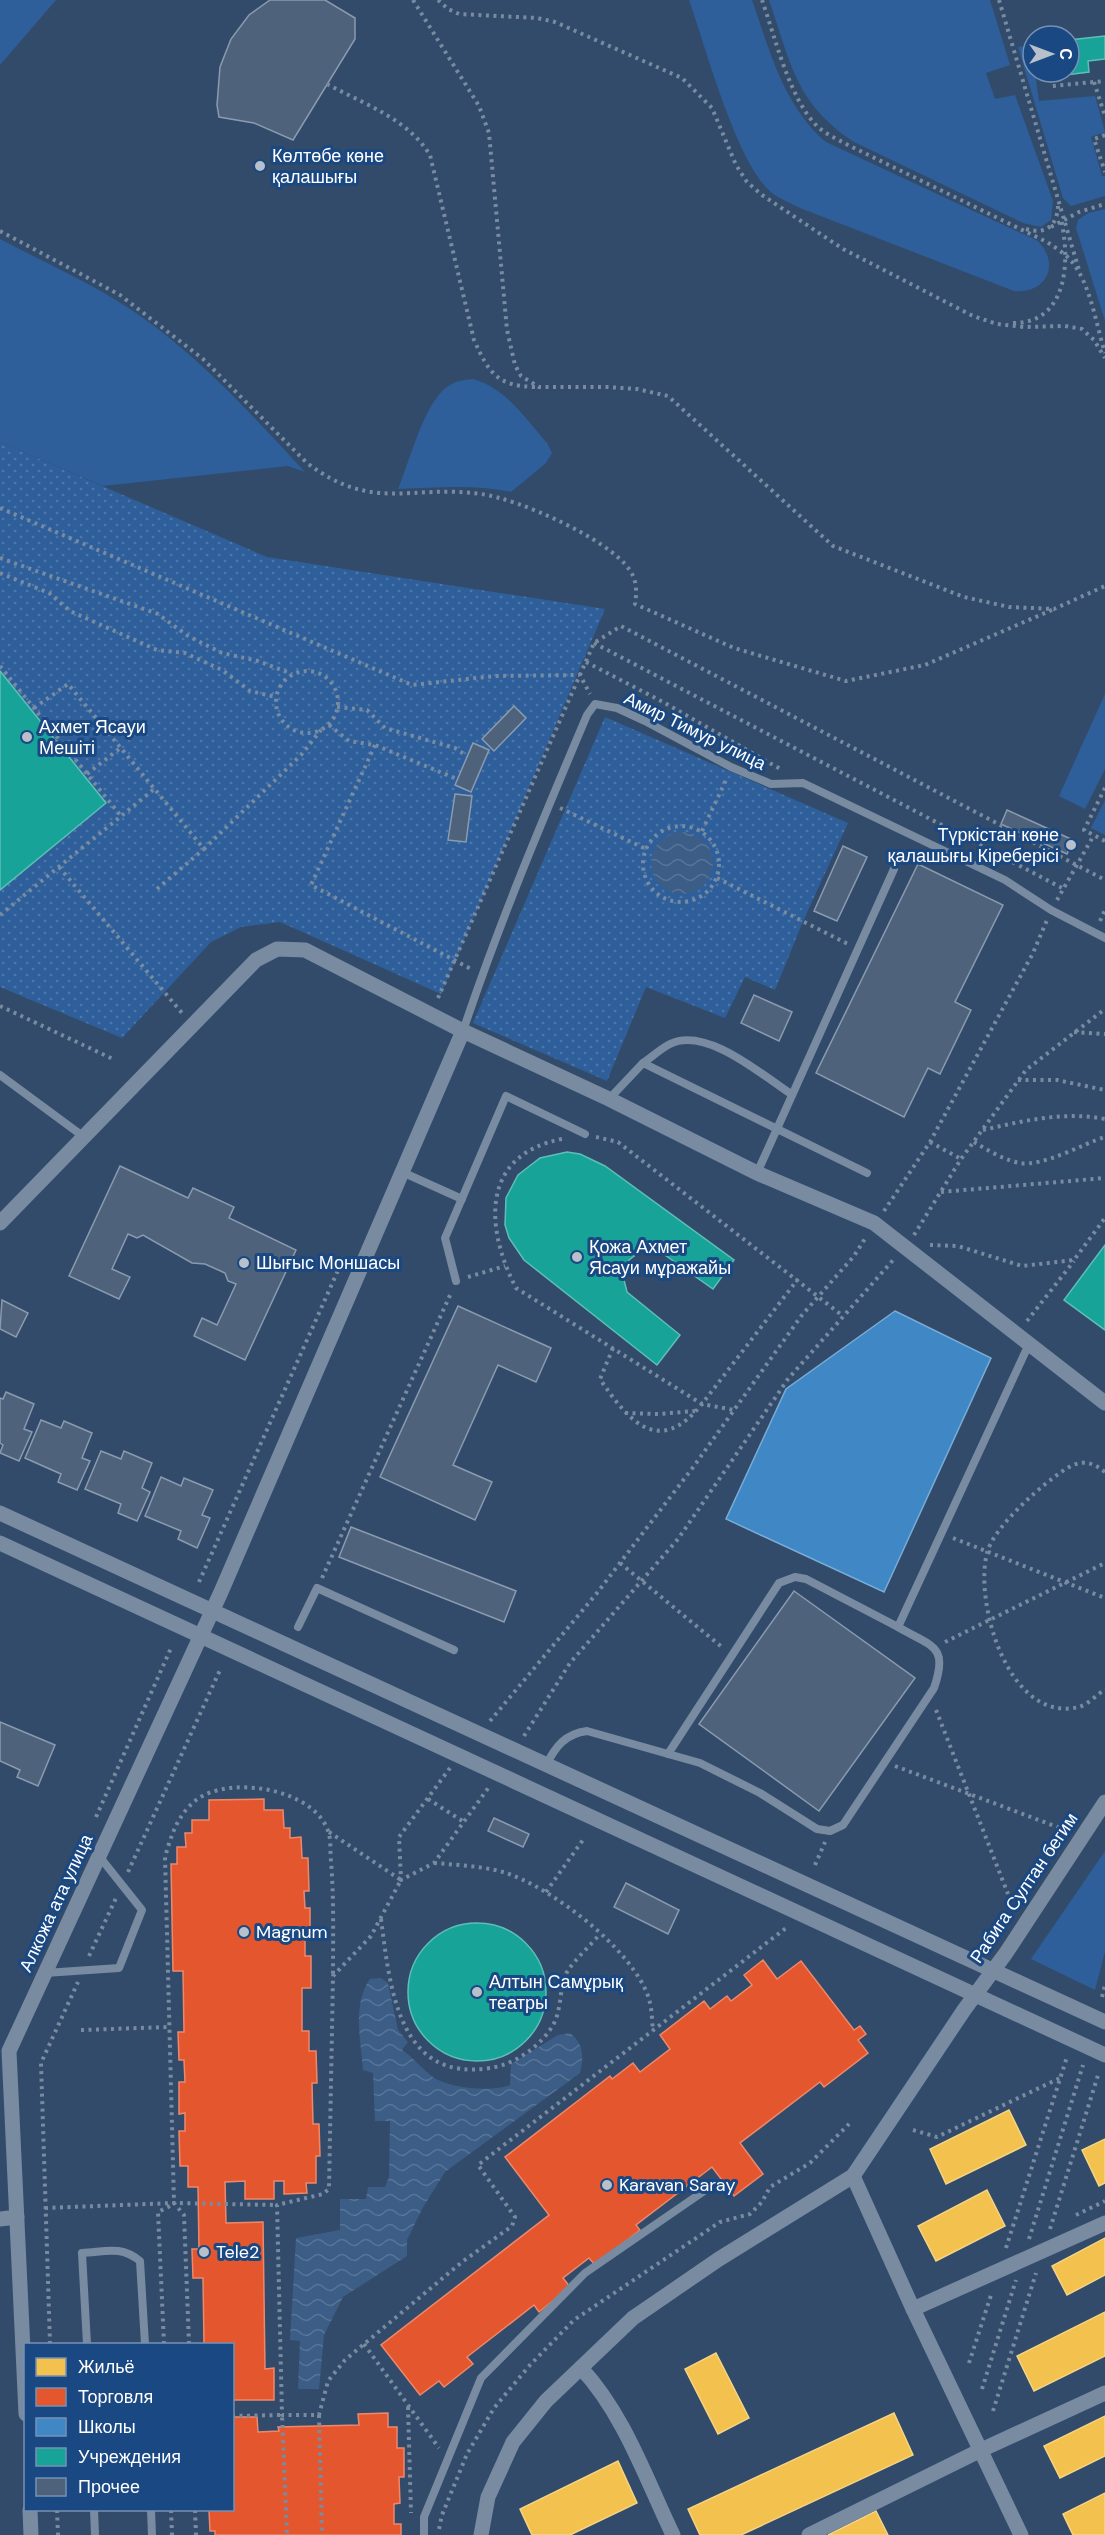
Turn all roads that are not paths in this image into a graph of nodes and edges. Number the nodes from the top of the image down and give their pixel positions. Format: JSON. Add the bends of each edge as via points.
{"nodes":[{"id":1,"x":894,"y":869,"type":"dead end"},
{"id":2,"x":1105,"y":938,"type":"edge"},
{"id":3,"x":463,"y":1031,"type":"junction"},
{"id":4,"x":643,"y":1063,"type":"junction"},
{"id":5,"x":0,"y":1075,"type":"edge"},
{"id":6,"x":791,"y":1094,"type":"junction"},
{"id":7,"x":609,"y":1099,"type":"junction"},
{"id":8,"x":776,"y":1131,"type":"junction"},
{"id":9,"x":585,"y":1134,"type":"road end"},
{"id":10,"x":84,"y":1137,"type":"junction"},
{"id":11,"x":402,"y":1172,"type":"junction"},
{"id":12,"x":757,"y":1173,"type":"junction"},
{"id":13,"x":867,"y":1173,"type":"dead end"},
{"id":14,"x":462,"y":1199,"type":"junction"},
{"id":15,"x":0,"y":1223,"type":"edge"},
{"id":16,"x":456,"y":1281,"type":"road end"},
{"id":17,"x":1029,"y":1344,"type":"junction"},
{"id":18,"x":1105,"y":1403,"type":"edge"},
{"id":19,"x":0,"y":1513,"type":"edge"},
{"id":20,"x":0,"y":1543,"type":"edge"},
{"id":21,"x":212,"y":1611,"type":"junction"},
{"id":22,"x":298,"y":1627,"type":"dead end"},
{"id":23,"x":898,"y":1627,"type":"junction"},
{"id":24,"x":200,"y":1636,"type":"junction"},
{"id":25,"x":454,"y":1650,"type":"dead end"},
{"id":26,"x":668,"y":1754,"type":"junction"},
{"id":27,"x":546,"y":1765,"type":"junction"},
{"id":28,"x":1105,"y":1802,"type":"edge"},
{"id":29,"x":99,"y":1856,"type":"junction"},
{"id":30,"x":993,"y":1971,"type":"junction"},
{"id":31,"x":45,"y":1973,"type":"junction"},
{"id":32,"x":975,"y":1995,"type":"junction"},
{"id":33,"x":1105,"y":2022,"type":"edge"},
{"id":34,"x":1105,"y":2055,"type":"edge"},
{"id":35,"x":853,"y":2176,"type":"junction"},
{"id":36,"x":707,"y":2189,"type":"dead end"},
{"id":37,"x":17,"y":2217,"type":"junction"},
{"id":38,"x":0,"y":2219,"type":"edge"},
{"id":39,"x":1105,"y":2223,"type":"edge"},
{"id":40,"x":913,"y":2308,"type":"junction"},
{"id":41,"x":87,"y":2343,"type":"edge"},
{"id":42,"x":145,"y":2343,"type":"edge"},
{"id":43,"x":581,"y":2368,"type":"junction"},
{"id":44,"x":24,"y":2370,"type":"edge"},
{"id":45,"x":1105,"y":2393,"type":"edge"},
{"id":46,"x":979,"y":2451,"type":"junction"},
{"id":47,"x":30,"y":2511,"type":"edge"},
{"id":48,"x":94,"y":2511,"type":"edge"},
{"id":49,"x":151,"y":2511,"type":"edge"},
{"id":50,"x":31,"y":2535,"type":"edge"},
{"id":51,"x":95,"y":2535,"type":"edge"},
{"id":52,"x":152,"y":2535,"type":"edge"},
{"id":53,"x":424,"y":2535,"type":"edge"},
{"id":54,"x":481,"y":2535,"type":"edge"},
{"id":55,"x":672,"y":2535,"type":"edge"},
{"id":56,"x":808,"y":2535,"type":"edge"},
{"id":57,"x":1021,"y":2535,"type":"edge"}],
"edges":[{"from":1,"to":6,"type":"lane"},
{"from":2,"to":3,"type":"lane","name":"Амир Тимур улица","via":[[1005,880],[803,783],[771,784],[645,720],[595,704],[549,805]]},
{"from":3,"to":7,"type":"street"},
{"from":3,"to":10,"type":"street","via":[[305,950],[277,949],[256,960]]},
{"from":3,"to":11,"type":"street","name":"Алкожа ата улица"},
{"from":4,"to":6,"type":"lane","via":[[671,1043],[699,1040],[725,1050]]},
{"from":4,"to":7,"type":"lane"},
{"from":4,"to":8,"type":"lane"},
{"from":5,"to":10,"type":"lane"},
{"from":6,"to":8,"type":"lane"},
{"from":7,"to":12,"type":"street"},
{"from":8,"to":12,"type":"lane"},
{"from":8,"to":13,"type":"lane"},
{"from":9,"to":14,"type":"lane","via":[[506,1096]]},
{"from":10,"to":15,"type":"street"},
{"from":11,"to":14,"type":"lane"},
{"from":11,"to":21,"type":"street","name":"Алкожа ата улица"},
{"from":12,"to":17,"type":"street","via":[[874,1223]]},
{"from":14,"to":16,"type":"lane","via":[[445,1238]]},
{"from":17,"to":18,"type":"street"},
{"from":17,"to":23,"type":"lane"},
{"from":19,"to":21,"type":"street"},
{"from":20,"to":24,"type":"street"},
{"from":21,"to":24,"type":"street","name":"Алкожа ата улица"},
{"from":21,"to":27,"type":"street"},
{"from":22,"to":25,"type":"lane","via":[[317,1588]]},
{"from":23,"to":26,"type":"lane","via":[[806,1579],[795,1577],[779,1583]]},
{"from":23,"to":26,"type":"lane","via":[[933,1647],[940,1655],[942,1667],[930,1695],[843,1825],[830,1831],[817,1829],[760,1793],[700,1763]]},
{"from":24,"to":29,"type":"street","name":"Алкожа ата улица"},
{"from":24,"to":32,"type":"street"},
{"from":26,"to":27,"type":"lane","via":[[587,1731],[577,1732],[556,1746]]},
{"from":27,"to":30,"type":"street"},
{"from":28,"to":30,"type":"street","name":"Рабига Султан бегим"},
{"from":29,"to":31,"type":"street","name":"Алкожа ата улица"},
{"from":29,"to":31,"type":"lane","via":[[142,1910],[119,1968]]},
{"from":30,"to":32,"type":"street","name":"Рабига Султан бегим"},
{"from":30,"to":33,"type":"street"},
{"from":31,"to":37,"type":"street","name":"Алкожа ата улица","via":[[9,2051]]},
{"from":32,"to":34,"type":"street"},
{"from":32,"to":35,"type":"street","name":"Рабига Султан бегим"},
{"from":35,"to":40,"type":"street"},
{"from":35,"to":43,"type":"street","via":[[633,2318]]},
{"from":36,"to":53,"type":"lane","via":[[585,2273],[482,2378],[424,2517]]},
{"from":37,"to":38,"type":"street"},
{"from":37,"to":44,"type":"street","name":"Алкожа ата улица"},
{"from":39,"to":40,"type":"street"},
{"from":40,"to":46,"type":"street"},
{"from":41,"to":42,"type":"lane","via":[[82,2253],[116,2250],[128,2252],[140,2261]]},
{"from":43,"to":54,"type":"street","via":[[546,2401],[513,2442],[488,2497]]},
{"from":43,"to":55,"type":"street","via":[[616,2418]]},
{"from":45,"to":46,"type":"street"},
{"from":46,"to":56,"type":"street"},
{"from":46,"to":57,"type":"street"},
{"from":47,"to":50,"type":"street"},
{"from":48,"to":51,"type":"lane"},
{"from":49,"to":52,"type":"lane"}]}
